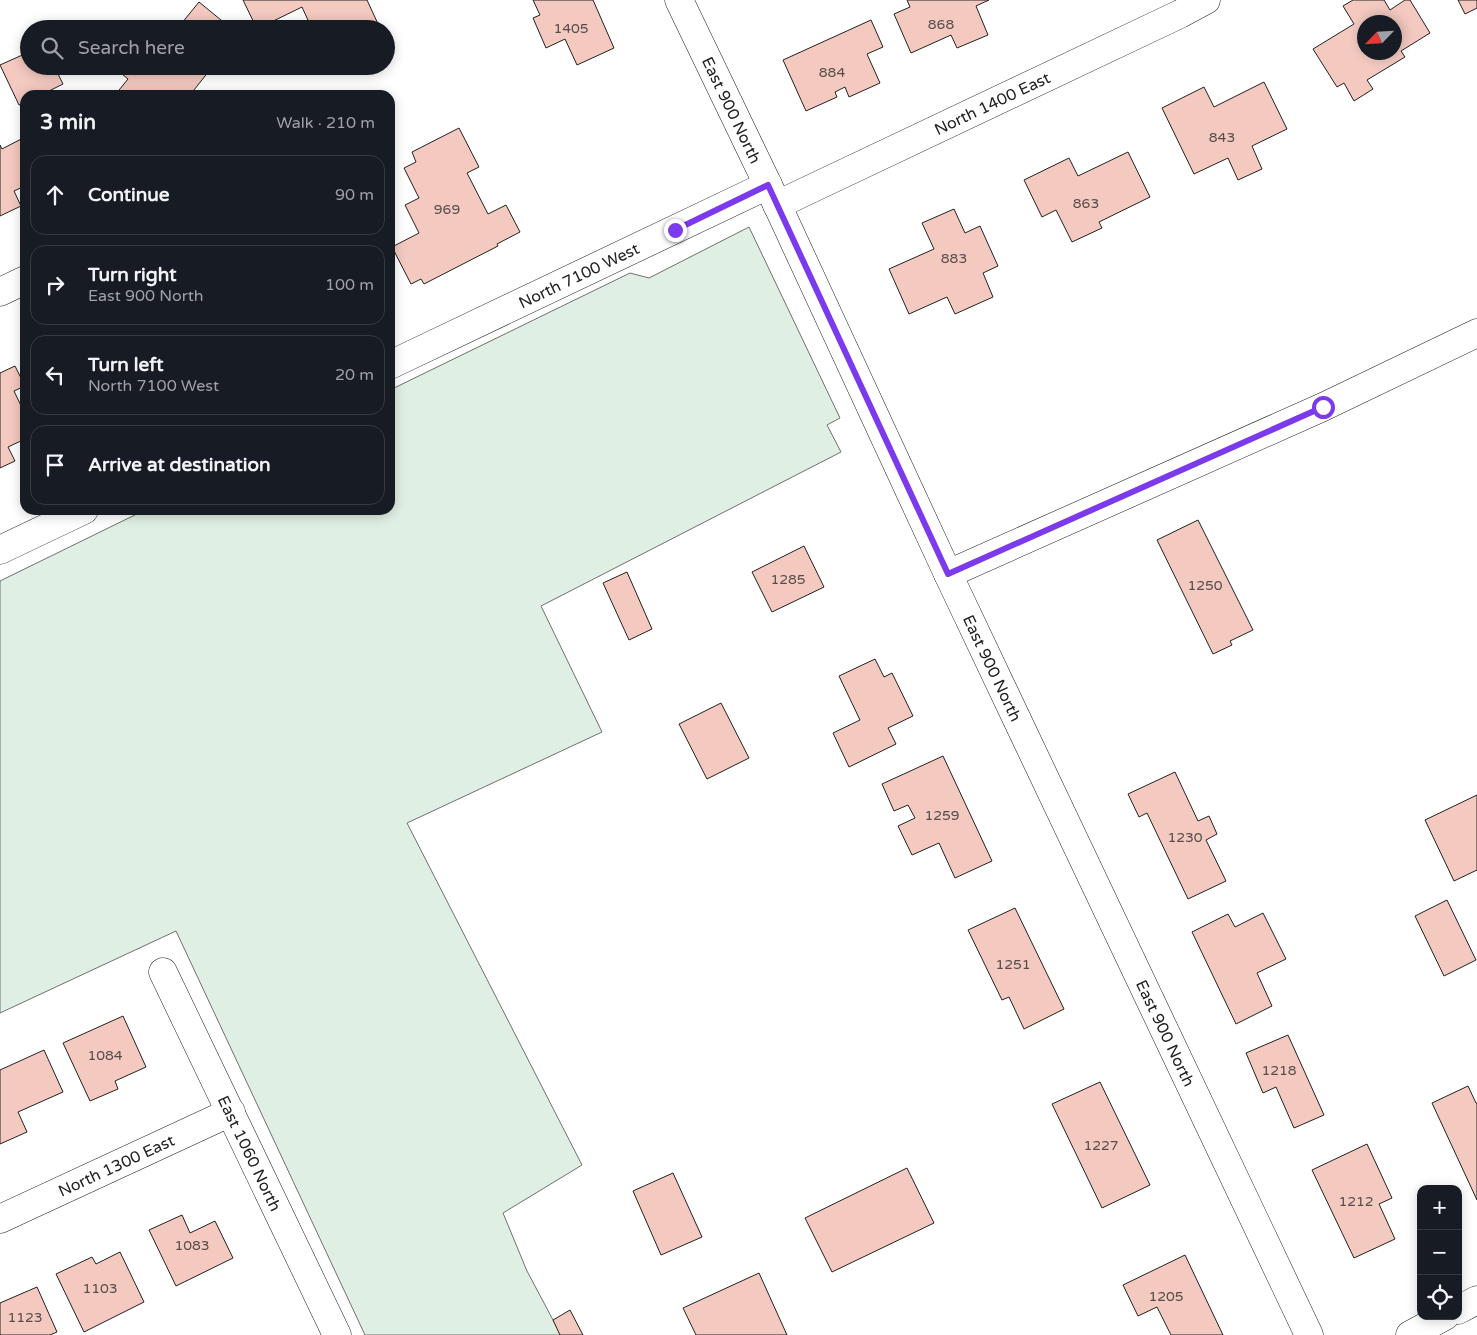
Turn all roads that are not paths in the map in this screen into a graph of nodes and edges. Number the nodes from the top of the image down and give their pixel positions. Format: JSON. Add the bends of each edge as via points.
{"nodes":[{"id":1,"x":679,"y":0,"type":"edge"},
{"id":2,"x":1206,"y":0,"type":"edge"},
{"id":3,"x":772,"y":195,"type":"junction"},
{"id":4,"x":20,"y":282,"type":"edge"},
{"id":5,"x":0,"y":292,"type":"edge"},
{"id":6,"x":1477,"y":333,"type":"edge"},
{"id":7,"x":395,"y":363,"type":"edge"},
{"id":8,"x":74,"y":515,"type":"edge"},
{"id":9,"x":0,"y":550,"type":"edge"},
{"id":10,"x":948,"y":574,"type":"junction"},
{"id":11,"x":163,"y":972,"type":"dead end"},
{"id":12,"x":231,"y":1112,"type":"junction"},
{"id":13,"x":0,"y":1219,"type":"edge"},
{"id":14,"x":1477,"y":1300,"type":"edge"},
{"id":15,"x":1462,"y":1311,"type":"edge"},
{"id":16,"x":1449,"y":1320,"type":"edge"},
{"id":17,"x":337,"y":1335,"type":"edge"},
{"id":18,"x":1309,"y":1335,"type":"edge"},
{"id":19,"x":1410,"y":1335,"type":"edge"}],
"edges":[{"from":1,"to":3,"type":"street","name":"East 900 North"},
{"from":2,"to":3,"type":"street","name":"North 1400 East","via":[[1171,19]]},
{"from":3,"to":7,"type":"street","name":"North 7100 West"},
{"from":3,"to":10,"type":"street","name":"East 900 North"},
{"from":4,"to":5,"type":"street"},
{"from":6,"to":10,"type":"street","via":[[1323,407]]},
{"from":8,"to":9,"type":"street"},
{"from":10,"to":18,"type":"street","name":"East 900 North"},
{"from":11,"to":12,"type":"street","name":"East 1060 North"},
{"from":12,"to":13,"type":"street","name":"North 1300 East"},
{"from":12,"to":17,"type":"street","name":"East 1060 North"},
{"from":14,"to":15,"type":"street"},
{"from":16,"to":19,"type":"street"}]}
